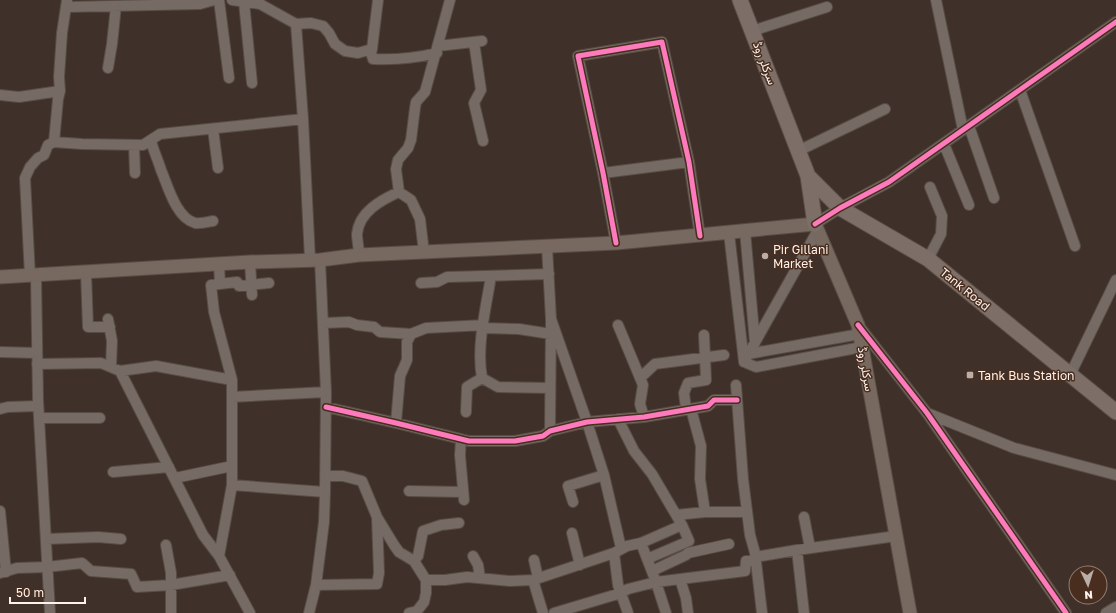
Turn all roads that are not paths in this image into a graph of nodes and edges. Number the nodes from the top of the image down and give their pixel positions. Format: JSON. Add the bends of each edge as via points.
{"nodes":[{"id":1,"x":214,"y":0,"type":"edge"},
{"id":2,"x":219,"y":0,"type":"edge"},
{"id":3,"x":232,"y":0,"type":"edge"},
{"id":4,"x":378,"y":0,"type":"edge"},
{"id":5,"x":450,"y":0,"type":"edge"},
{"id":6,"x":740,"y":0,"type":"edge"},
{"id":7,"x":936,"y":0,"type":"edge"},
{"id":8,"x":244,"y":2,"type":"junction"},
{"id":9,"x":260,"y":2,"type":"edge"},
{"id":10,"x":67,"y":4,"type":"edge"},
{"id":11,"x":116,"y":6,"type":"junction"},
{"id":12,"x":827,"y":7,"type":"dead end"},
{"id":13,"x":1116,"y":22,"type":"edge"},
{"id":14,"x":296,"y":24,"type":"junction"},
{"id":15,"x":752,"y":31,"type":"junction"},
{"id":16,"x":372,"y":49,"type":"junction"},
{"id":17,"x":438,"y":50,"type":"junction"},
{"id":18,"x":108,"y":68,"type":"dead end"},
{"id":19,"x":229,"y":78,"type":"dead end"},
{"id":20,"x":252,"y":83,"type":"dead end"},
{"id":21,"x":1020,"y":90,"type":"junction"},
{"id":22,"x":60,"y":91,"type":"junction"},
{"id":23,"x":0,"y":95,"type":"edge"},
{"id":24,"x":885,"y":110,"type":"dead end"},
{"id":25,"x":303,"y":119,"type":"junction"},
{"id":26,"x":966,"y":128,"type":"junction"},
{"id":27,"x":212,"y":129,"type":"junction"},
{"id":28,"x":151,"y":141,"type":"junction"},
{"id":29,"x":483,"y":141,"type":"dead end"},
{"id":30,"x":54,"y":142,"type":"junction"},
{"id":31,"x":944,"y":144,"type":"junction"},
{"id":32,"x":134,"y":145,"type":"junction"},
{"id":33,"x":798,"y":151,"type":"junction"},
{"id":34,"x":689,"y":162,"type":"junction"},
{"id":35,"x":218,"y":168,"type":"dead end"},
{"id":36,"x":135,"y":173,"type":"dead end"},
{"id":37,"x":603,"y":173,"type":"junction"},
{"id":38,"x":808,"y":176,"type":"junction"},
{"id":39,"x":930,"y":187,"type":"dead end"},
{"id":40,"x":399,"y":192,"type":"junction"},
{"id":41,"x":994,"y":198,"type":"dead end"},
{"id":42,"x":969,"y":205,"type":"dead end"},
{"id":43,"x":840,"y":208,"type":"junction"},
{"id":44,"x":213,"y":222,"type":"dead end"},
{"id":45,"x":817,"y":227,"type":"junction"},
{"id":46,"x":745,"y":231,"type":"junction"},
{"id":47,"x":729,"y":233,"type":"junction"},
{"id":48,"x":700,"y":236,"type":"junction"},
{"id":49,"x":616,"y":243,"type":"junction"},
{"id":50,"x":547,"y":246,"type":"junction"},
{"id":51,"x":1075,"y":246,"type":"dead end"},
{"id":52,"x":424,"y":252,"type":"junction"},
{"id":53,"x":359,"y":255,"type":"junction"},
{"id":54,"x":315,"y":259,"type":"junction"},
{"id":55,"x":928,"y":259,"type":"junction"},
{"id":56,"x":250,"y":262,"type":"junction"},
{"id":57,"x":219,"y":264,"type":"junction"},
{"id":58,"x":86,"y":273,"type":"junction"},
{"id":59,"x":549,"y":274,"type":"junction"},
{"id":60,"x":33,"y":276,"type":"junction"},
{"id":61,"x":491,"y":276,"type":"junction"},
{"id":62,"x":0,"y":277,"type":"edge"},
{"id":63,"x":1116,"y":280,"type":"edge"},
{"id":64,"x":269,"y":283,"type":"dead end"},
{"id":65,"x":421,"y":283,"type":"dead end"},
{"id":66,"x":220,"y":284,"type":"junction"},
{"id":67,"x":252,"y":285,"type":"junction"},
{"id":68,"x":252,"y":295,"type":"dead end"},
{"id":69,"x":551,"y":319,"type":"junction"},
{"id":70,"x":324,"y":323,"type":"junction"},
{"id":71,"x":618,"y":325,"type":"dead end"},
{"id":72,"x":483,"y":327,"type":"junction"},
{"id":73,"x":411,"y":334,"type":"junction"},
{"id":74,"x":551,"y":334,"type":"junction"},
{"id":75,"x":704,"y":335,"type":"dead end"},
{"id":76,"x":860,"y":335,"type":"junction"},
{"id":77,"x":755,"y":343,"type":"junction"},
{"id":78,"x":0,"y":352,"type":"edge"},
{"id":79,"x":37,"y":353,"type":"junction"},
{"id":80,"x":724,"y":355,"type":"dead end"},
{"id":81,"x":706,"y":357,"type":"junction"},
{"id":82,"x":746,"y":358,"type":"junction"},
{"id":83,"x":37,"y":364,"type":"junction"},
{"id":84,"x":115,"y":369,"type":"junction"},
{"id":85,"x":1070,"y":375,"type":"junction"},
{"id":86,"x":482,"y":378,"type":"junction"},
{"id":87,"x":640,"y":378,"type":"junction"},
{"id":88,"x":232,"y":380,"type":"junction"},
{"id":89,"x":736,"y":385,"type":"dead end"},
{"id":90,"x":550,"y":388,"type":"junction"},
{"id":91,"x":326,"y":392,"type":"junction"},
{"id":92,"x":232,"y":397,"type":"junction"},
{"id":93,"x":737,"y":400,"type":"junction"},
{"id":94,"x":38,"y":406,"type":"junction"},
{"id":95,"x":326,"y":407,"type":"junction"},
{"id":96,"x":0,"y":409,"type":"edge"},
{"id":97,"x":688,"y":409,"type":"junction"},
{"id":98,"x":466,"y":412,"type":"dead end"},
{"id":99,"x":1116,"y":412,"type":"edge"},
{"id":100,"x":926,"y":413,"type":"junction"},
{"id":101,"x":644,"y":417,"type":"junction"},
{"id":102,"x":39,"y":418,"type":"junction"},
{"id":103,"x":100,"y":418,"type":"dead end"},
{"id":104,"x":618,"y":419,"type":"junction"},
{"id":105,"x":587,"y":422,"type":"junction"},
{"id":106,"x":396,"y":423,"type":"junction"},
{"id":107,"x":550,"y":431,"type":"junction"},
{"id":108,"x":461,"y":440,"type":"junction"},
{"id":109,"x":232,"y":466,"type":"junction"},
{"id":110,"x":169,"y":467,"type":"junction"},
{"id":111,"x":114,"y":472,"type":"dead end"},
{"id":112,"x":1116,"y":475,"type":"edge"},
{"id":113,"x":325,"y":476,"type":"junction"},
{"id":114,"x":604,"y":476,"type":"junction"},
{"id":115,"x":175,"y":478,"type":"junction"},
{"id":116,"x":232,"y":485,"type":"junction"},
{"id":117,"x":409,"y":491,"type":"dead end"},
{"id":118,"x":325,"y":492,"type":"junction"},
{"id":119,"x":573,"y":502,"type":"dead end"},
{"id":120,"x":0,"y":511,"type":"edge"},
{"id":121,"x":705,"y":512,"type":"junction"},
{"id":122,"x":747,"y":512,"type":"junction"},
{"id":123,"x":676,"y":515,"type":"junction"},
{"id":124,"x":377,"y":517,"type":"junction"},
{"id":125,"x":804,"y":517,"type":"dead end"},
{"id":126,"x":0,"y":523,"type":"edge"},
{"id":127,"x":459,"y":523,"type":"dead end"},
{"id":128,"x":682,"y":525,"type":"junction"},
{"id":129,"x":572,"y":533,"type":"dead end"},
{"id":130,"x":896,"y":536,"type":"junction"},
{"id":131,"x":121,"y":539,"type":"dead end"},
{"id":132,"x":46,"y":540,"type":"junction"},
{"id":133,"x":641,"y":543,"type":"junction"},
{"id":134,"x":730,"y":544,"type":"dead end"},
{"id":135,"x":166,"y":545,"type":"dead end"},
{"id":136,"x":810,"y":548,"type":"junction"},
{"id":137,"x":797,"y":550,"type":"junction"},
{"id":138,"x":617,"y":551,"type":"junction"},
{"id":139,"x":219,"y":556,"type":"junction"},
{"id":140,"x":473,"y":556,"type":"dead end"},
{"id":141,"x":647,"y":558,"type":"junction"},
{"id":142,"x":756,"y":559,"type":"junction"},
{"id":143,"x":534,"y":560,"type":"dead end"},
{"id":144,"x":414,"y":561,"type":"junction"},
{"id":145,"x":580,"y":564,"type":"junction"},
{"id":146,"x":47,"y":567,"type":"junction"},
{"id":147,"x":652,"y":571,"type":"junction"},
{"id":148,"x":3,"y":572,"type":"edge"},
{"id":149,"x":230,"y":575,"type":"junction"},
{"id":150,"x":480,"y":578,"type":"junction"},
{"id":151,"x":535,"y":579,"type":"junction"},
{"id":152,"x":680,"y":579,"type":"junction"},
{"id":153,"x":426,"y":580,"type":"junction"},
{"id":154,"x":656,"y":582,"type":"junction"},
{"id":155,"x":171,"y":585,"type":"junction"},
{"id":156,"x":316,"y":585,"type":"junction"},
{"id":157,"x":621,"y":593,"type":"junction"},
{"id":158,"x":1116,"y":607,"type":"edge"},
{"id":159,"x":50,"y":613,"type":"edge"},
{"id":160,"x":171,"y":613,"type":"edge"},
{"id":161,"x":250,"y":613,"type":"edge"},
{"id":162,"x":309,"y":613,"type":"edge"},
{"id":163,"x":409,"y":613,"type":"edge"},
{"id":164,"x":543,"y":613,"type":"edge"},
{"id":165,"x":554,"y":613,"type":"edge"},
{"id":166,"x":628,"y":613,"type":"edge"},
{"id":167,"x":666,"y":613,"type":"edge"},
{"id":168,"x":688,"y":613,"type":"edge"},
{"id":169,"x":762,"y":613,"type":"edge"},
{"id":170,"x":804,"y":613,"type":"edge"},
{"id":171,"x":910,"y":613,"type":"edge"},
{"id":172,"x":1066,"y":613,"type":"edge"},
{"id":173,"x":1106,"y":613,"type":"edge"}],
"edges":[{"from":1,"to":11,"type":"street","via":[[200,4]]},
{"from":2,"to":19,"type":"street"},
{"from":3,"to":8,"type":"street"},
{"from":4,"to":16,"type":"street"},
{"from":5,"to":17,"type":"street"},
{"from":6,"to":15,"type":"highway","name":"سرکلر روڈ"},
{"from":7,"to":26,"type":"street"},
{"from":8,"to":9,"type":"street"},
{"from":8,"to":20,"type":"street"},
{"from":9,"to":14,"type":"street"},
{"from":10,"to":11,"type":"street"},
{"from":10,"to":22,"type":"street","via":[[62,33]]},
{"from":11,"to":18,"type":"street"},
{"from":12,"to":15,"type":"street"},
{"from":13,"to":21,"type":"street"},
{"from":14,"to":16,"type":"street","via":[[311,23],[323,26],[335,44],[345,51],[358,53]]},
{"from":14,"to":25,"type":"street"},
{"from":15,"to":33,"type":"highway","name":"سرکلر روڈ"},
{"from":16,"to":17,"type":"street","via":[[373,59],[386,60],[423,57]]},
{"from":17,"to":29,"type":"street","via":[[478,41],[481,90],[474,103]]},
{"from":17,"to":40,"type":"street","via":[[425,92],[414,108],[411,140],[398,160],[396,169]]},
{"from":21,"to":26,"type":"street"},
{"from":21,"to":51,"type":"street"},
{"from":22,"to":23,"type":"street","via":[[19,97]]},
{"from":22,"to":30,"type":"street"},
{"from":24,"to":33,"type":"street"},
{"from":25,"to":27,"type":"street"},
{"from":25,"to":54,"type":"street"},
{"from":26,"to":31,"type":"street"},
{"from":26,"to":41,"type":"street"},
{"from":27,"to":28,"type":"street","via":[[160,134]]},
{"from":27,"to":35,"type":"street"},
{"from":28,"to":32,"type":"street","via":[[143,145]]},
{"from":28,"to":44,"type":"street","via":[[155,158],[181,212],[187,219],[196,223]]},
{"from":30,"to":32,"type":"street"},
{"from":30,"to":60,"type":"street","via":[[48,145],[44,155],[30,167],[25,178]]},
{"from":31,"to":42,"type":"street"},
{"from":31,"to":43,"type":"street","via":[[889,182]]},
{"from":32,"to":36,"type":"street"},
{"from":33,"to":38,"type":"highway","name":"سرکلر روڈ"},
{"from":34,"to":37,"type":"street"},
{"from":34,"to":37,"type":"street","via":[[662,42],[578,56]]},
{"from":34,"to":48,"type":"street"},
{"from":37,"to":49,"type":"street"},
{"from":38,"to":43,"type":"highway","name":"Tank Road"},
{"from":38,"to":45,"type":"highway","name":"سرکلر روڈ"},
{"from":39,"to":55,"type":"street","via":[[942,216],[941,234]]},
{"from":40,"to":52,"type":"street","via":[[411,200],[420,219]]},
{"from":40,"to":53,"type":"street","via":[[383,199],[361,218],[357,234]]},
{"from":43,"to":45,"type":"street"},
{"from":43,"to":55,"type":"highway","name":"Tank Road"},
{"from":45,"to":46,"type":"main road"},
{"from":45,"to":76,"type":"main road","name":"سرکلر روڈ"},
{"from":45,"to":77,"type":"street"},
{"from":46,"to":47,"type":"main road"},
{"from":46,"to":77,"type":"street"},
{"from":47,"to":48,"type":"main road"},
{"from":47,"to":82,"type":"street"},
{"from":48,"to":49,"type":"main road"},
{"from":49,"to":50,"type":"main road"},
{"from":50,"to":52,"type":"main road"},
{"from":50,"to":59,"type":"street"},
{"from":52,"to":53,"type":"main road"},
{"from":53,"to":54,"type":"main road"},
{"from":54,"to":56,"type":"main road"},
{"from":54,"to":70,"type":"street"},
{"from":55,"to":85,"type":"highway","name":"Tank Road"},
{"from":56,"to":57,"type":"main road"},
{"from":56,"to":67,"type":"street"},
{"from":57,"to":58,"type":"main road"},
{"from":57,"to":66,"type":"street"},
{"from":58,"to":60,"type":"main road"},
{"from":58,"to":84,"type":"street","via":[[88,327],[109,323]]},
{"from":59,"to":61,"type":"street"},
{"from":59,"to":69,"type":"street"},
{"from":60,"to":62,"type":"main road"},
{"from":60,"to":79,"type":"street"},
{"from":61,"to":65,"type":"street","via":[[447,277],[437,282]]},
{"from":61,"to":72,"type":"street"},
{"from":63,"to":85,"type":"street"},
{"from":64,"to":67,"type":"street"},
{"from":66,"to":67,"type":"street","via":[[237,282],[239,286]]},
{"from":66,"to":88,"type":"street","via":[[211,285],[214,312]]},
{"from":67,"to":68,"type":"street"},
{"from":69,"to":74,"type":"street"},
{"from":69,"to":105,"type":"street"},
{"from":70,"to":73,"type":"street","via":[[349,322],[374,327],[380,332]]},
{"from":70,"to":91,"type":"street"},
{"from":71,"to":87,"type":"street"},
{"from":72,"to":73,"type":"street","via":[[426,328]]},
{"from":72,"to":74,"type":"street"},
{"from":72,"to":86,"type":"street","via":[[480,368]]},
{"from":73,"to":106,"type":"street","via":[[407,360],[400,376]]},
{"from":74,"to":90,"type":"street"},
{"from":75,"to":81,"type":"street"},
{"from":76,"to":82,"type":"street"},
{"from":76,"to":100,"type":"street"},
{"from":76,"to":130,"type":"main road","name":"سرکلر روڈ"},
{"from":77,"to":82,"type":"street"},
{"from":78,"to":79,"type":"street"},
{"from":79,"to":83,"type":"street"},
{"from":80,"to":81,"type":"street"},
{"from":81,"to":87,"type":"street","via":[[655,364]]},
{"from":81,"to":97,"type":"street","via":[[706,380],[688,383],[684,393]]},
{"from":83,"to":84,"type":"street","via":[[101,363]]},
{"from":83,"to":94,"type":"street"},
{"from":84,"to":88,"type":"street","via":[[156,366]]},
{"from":84,"to":110,"type":"street"},
{"from":85,"to":99,"type":"highway","name":"Tank Road"},
{"from":86,"to":90,"type":"street","via":[[498,386]]},
{"from":86,"to":98,"type":"street","via":[[467,387]]},
{"from":87,"to":101,"type":"street","via":[[643,385],[640,404]]},
{"from":88,"to":92,"type":"street"},
{"from":89,"to":93,"type":"street"},
{"from":90,"to":107,"type":"street"},
{"from":91,"to":92,"type":"street"},
{"from":91,"to":95,"type":"street"},
{"from":92,"to":109,"type":"street"},
{"from":93,"to":97,"type":"street","via":[[714,400],[708,406]]},
{"from":93,"to":122,"type":"street"},
{"from":94,"to":96,"type":"street"},
{"from":94,"to":102,"type":"street"},
{"from":95,"to":106,"type":"street"},
{"from":95,"to":113,"type":"street"},
{"from":97,"to":101,"type":"street"},
{"from":97,"to":121,"type":"street","via":[[701,446],[700,479]]},
{"from":100,"to":112,"type":"street","via":[[1014,448]]},
{"from":100,"to":172,"type":"street"},
{"from":101,"to":104,"type":"street"},
{"from":102,"to":103,"type":"street"},
{"from":102,"to":132,"type":"street"},
{"from":104,"to":105,"type":"street"},
{"from":104,"to":123,"type":"street","via":[[634,451],[652,474]]},
{"from":105,"to":107,"type":"street"},
{"from":105,"to":114,"type":"street"},
{"from":106,"to":108,"type":"street"},
{"from":107,"to":108,"type":"street","via":[[543,436],[515,441]]},
{"from":108,"to":117,"type":"street","via":[[464,496]]},
{"from":109,"to":115,"type":"street"},
{"from":109,"to":116,"type":"street"},
{"from":110,"to":111,"type":"street"},
{"from":110,"to":115,"type":"street"},
{"from":113,"to":118,"type":"street"},
{"from":113,"to":124,"type":"street","via":[[343,476],[362,481]]},
{"from":114,"to":119,"type":"street","via":[[568,486]]},
{"from":114,"to":138,"type":"street"},
{"from":115,"to":139,"type":"street","via":[[203,535]]},
{"from":116,"to":118,"type":"street"},
{"from":116,"to":139,"type":"street"},
{"from":118,"to":156,"type":"street"},
{"from":120,"to":126,"type":"street"},
{"from":121,"to":122,"type":"street"},
{"from":121,"to":123,"type":"street"},
{"from":122,"to":142,"type":"street"},
{"from":123,"to":128,"type":"street"},
{"from":124,"to":144,"type":"street","via":[[399,552]]},
{"from":124,"to":156,"type":"street","via":[[377,584]]},
{"from":125,"to":136,"type":"street"},
{"from":126,"to":148,"type":"street"},
{"from":127,"to":144,"type":"street","via":[[423,531],[418,556]]},
{"from":128,"to":133,"type":"street"},
{"from":128,"to":141,"type":"street","via":[[689,541]]},
{"from":129,"to":145,"type":"street"},
{"from":130,"to":136,"type":"street"},
{"from":130,"to":171,"type":"main road","name":"سرکلر روڈ"},
{"from":131,"to":132,"type":"street","via":[[98,537]]},
{"from":132,"to":146,"type":"street"},
{"from":133,"to":138,"type":"street"},
{"from":133,"to":141,"type":"street"},
{"from":134,"to":147,"type":"street","via":[[688,553]]},
{"from":135,"to":155,"type":"street"},
{"from":136,"to":137,"type":"street"},
{"from":137,"to":142,"type":"street"},
{"from":137,"to":170,"type":"street"},
{"from":138,"to":145,"type":"street"},
{"from":138,"to":157,"type":"street","via":[[618,585]]},
{"from":139,"to":149,"type":"street"},
{"from":140,"to":150,"type":"street","via":[[478,565]]},
{"from":141,"to":147,"type":"street"},
{"from":142,"to":152,"type":"street","via":[[746,561],[745,571]]},
{"from":142,"to":169,"type":"street"},
{"from":143,"to":151,"type":"street"},
{"from":144,"to":153,"type":"street"},
{"from":145,"to":151,"type":"street"},
{"from":146,"to":148,"type":"street","via":[[17,568]]},
{"from":146,"to":155,"type":"street","via":[[82,563],[91,571],[131,574],[137,587]]},
{"from":146,"to":159,"type":"street"},
{"from":147,"to":154,"type":"street"},
{"from":149,"to":155,"type":"street"},
{"from":149,"to":161,"type":"street"},
{"from":150,"to":151,"type":"street","via":[[510,581]]},
{"from":150,"to":153,"type":"street"},
{"from":151,"to":164,"type":"street"},
{"from":152,"to":154,"type":"street"},
{"from":152,"to":168,"type":"street"},
{"from":153,"to":163,"type":"street","via":[[424,602],[417,611]]},
{"from":154,"to":157,"type":"street"},
{"from":154,"to":167,"type":"street"},
{"from":155,"to":160,"type":"street"},
{"from":156,"to":162,"type":"street"},
{"from":157,"to":165,"type":"street"},
{"from":157,"to":166,"type":"street"},
{"from":158,"to":173,"type":"street"}]}
